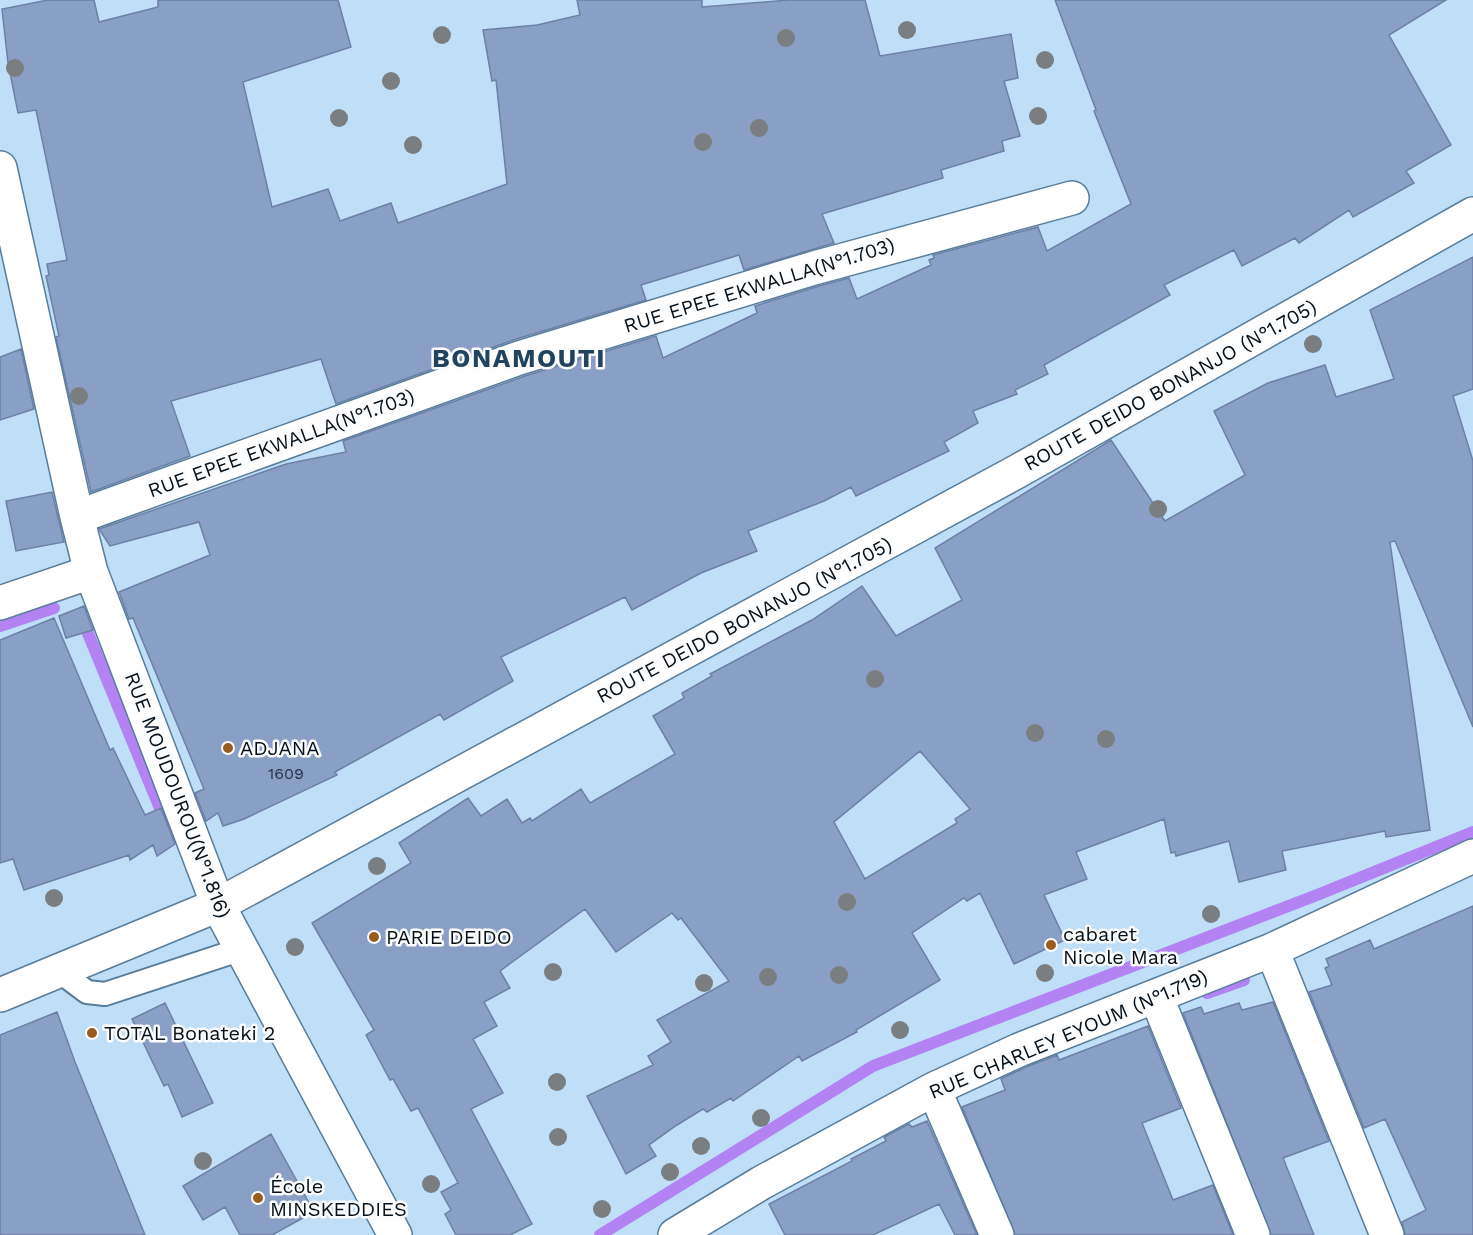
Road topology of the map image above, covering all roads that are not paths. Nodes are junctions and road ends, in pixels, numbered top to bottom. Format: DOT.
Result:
graph roads {
  1 [pos="0,168"];
  2 [pos="1072,198"];
  3 [pos="1473,214"];
  4 [pos="76,517"];
  5 [pos="91,572"];
  6 [pos="0,603"];
  7 [pos="1473,856"];
  8 [pos="218,905"];
  9 [pos="242,949"];
  10 [pos="1272,950"];
  11 [pos="59,971"];
  12 [pos="0,995"];
  13 [pos="1156,996"];
  14 [pos="934,1089"];
  15 [pos="395,1235"];
  16 [pos="675,1235"];
  17 [pos="997,1235"];
  18 [pos="1253,1235"];
  19 [pos="1387,1235"];
  1 -- 4 [label="street, RUE MOUDOUROU(N°1.816)"];
  2 -- 4 [label="street, RUE EPEE EKWALLA(N°1.703)"];
  3 -- 8 [label="street, ROUTE DEIDO BONANJO (N°1.705)"];
  4 -- 5 [label="street, RUE MOUDOUROU(N°1.816)"];
  5 -- 6 [label="street"];
  5 -- 8 [label="street, RUE MOUDOUROU(N°1.816)"];
  7 -- 10 [label="street, RUE CHARLEY EYOUM (N°1.719)"];
  8 -- 9 [label="street, RUE MOUDOUROU(N°1.816)"];
  8 -- 11 [label="street, ROUTE DEIDO BONANJO (N°1.705)"];
  9 -- 11 [label="lane"];
  9 -- 15 [label="street, RUE MOUDOUROU(N°1.816)"];
  10 -- 13 [label="street, RUE CHARLEY EYOUM (N°1.719)"];
  10 -- 19 [label="street"];
  11 -- 12 [label="street, ROUTE DEIDO BONANJO (N°1.705)"];
  13 -- 14 [label="street, RUE CHARLEY EYOUM (N°1.719)"];
  13 -- 18 [label="street"];
  14 -- 16 [label="street, RUE CHARLEY EYOUM (N°1.719)"];
  14 -- 17 [label="street"];
}
